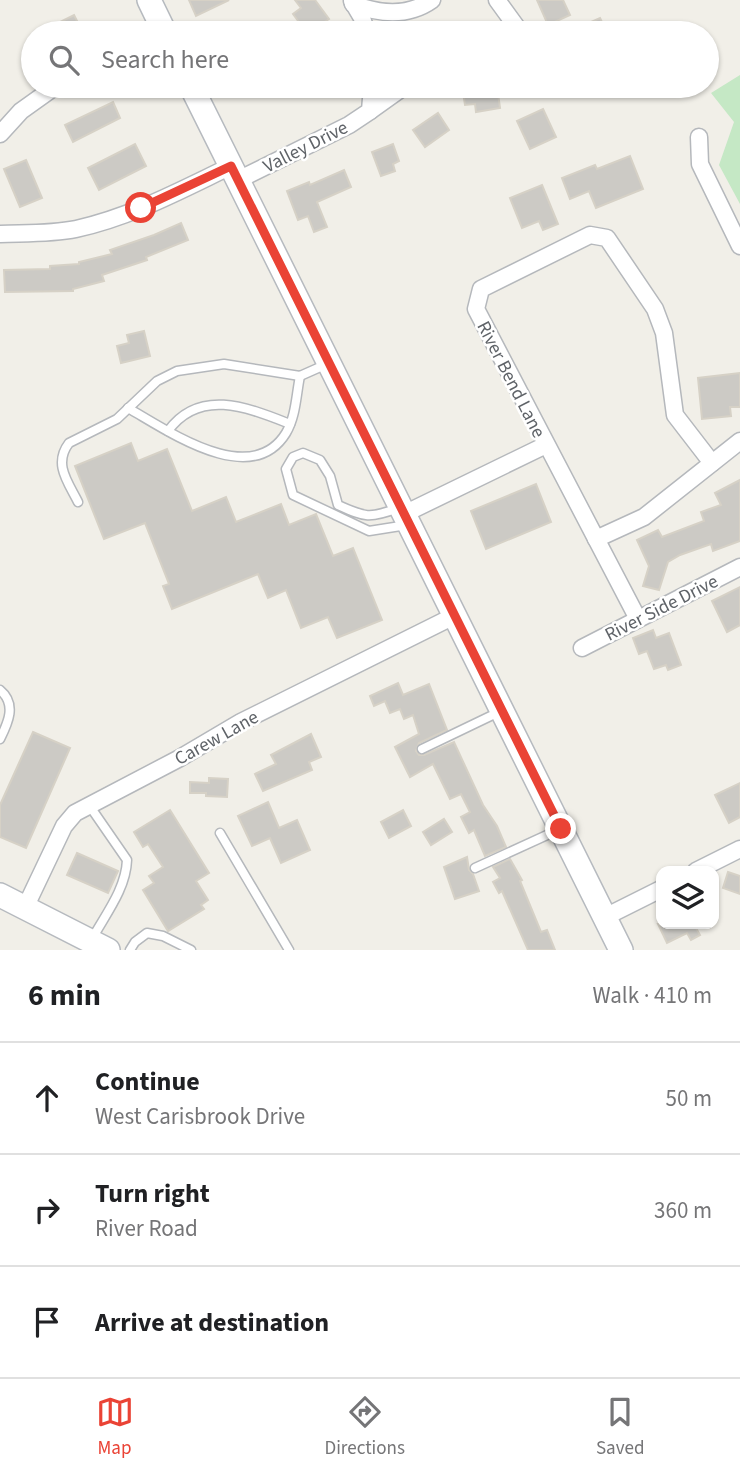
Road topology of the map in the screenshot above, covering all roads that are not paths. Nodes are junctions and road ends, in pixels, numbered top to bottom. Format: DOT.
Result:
graph roads {
  1 [pos="149,0"];
  2 [pos="432,0"];
  3 [pos="496,0"];
  4 [pos="352,2"];
  5 [pos="157,21"];
  6 [pos="363,21"];
  7 [pos="512,21"];
  8 [pos="39,98"];
  9 [pos="197,98"];
  10 [pos="371,98"];
  11 [pos="388,98"];
  12 [pos="370,111"];
  13 [pos="0,134"];
  14 [pos="699,137"];
  15 [pos="234,173"];
  16 [pos="0,234"];
  17 [pos="740,246"];
  18 [pos="329,363"];
  19 [pos="300,376"];
  20 [pos="128,408"];
  21 [pos="290,424"];
  22 [pos="167,431"];
  23 [pos="740,441"];
  24 [pos="546,444"];
  25 [pos="712,463"];
  26 [pos="78,502"];
  27 [pos="404,515"];
  28 [pos="596,539"];
  29 [pos="740,566"];
  30 [pos="454,616"];
  31 [pos="638,619"];
  32 [pos="582,648"];
  33 [pos="0,690"];
  34 [pos="502,711"];
  35 [pos="0,738"];
  36 [pos="422,749"];
  37 [pos="89,806"];
  38 [pos="561,829"];
  39 [pos="220,833"];
  40 [pos="740,849"];
  41 [pos="706,866"];
  42 [pos="475,868"];
  43 [pos="656,892"];
  44 [pos="0,895"];
  45 [pos="25,908"];
  46 [pos="605,917"];
  47 [pos="100,946"];
  48 [pos="130,950"];
  49 [pos="191,950"];
  50 [pos="289,950"];
  51 [pos="621,950"];
  1 -- 5 [label="street"];
  2 -- 4 [label="street"];
  3 -- 7 [label="street"];
  4 -- 6 [label="street"];
  8 -- 13 [label="street"];
  9 -- 15 [label="street"];
  10 -- 12 [label="street, Valley Drive"];
  11 -- 12 [label="street, Valley Drive"];
  12 -- 15 [label="street, Valley Drive"];
  14 -- 17 [label="street"];
  15 -- 16 [label="street, Valley Drive"];
  15 -- 18 [label="street"];
  18 -- 19 [label="lane"];
  18 -- 27 [label="street"];
  19 -- 20 [label="lane"];
  19 -- 21 [label="lane"];
  20 -- 22 [label="lane"];
  20 -- 26 [label="lane"];
  21 -- 22 [label="lane"];
  21 -- 22 [label="lane"];
  23 -- 25 [label="street"];
  24 -- 25 [label="street, River Bend Lane"];
  24 -- 27 [label="street, River Bend Lane"];
  24 -- 28 [label="street, River Bend Lane"];
  25 -- 28 [label="street"];
  27 -- 27 [label="lane"];
  27 -- 30 [label="street"];
  28 -- 31 [label="street, River Bend Lane"];
  29 -- 31 [label="street, River Side Drive"];
  30 -- 34 [label="street"];
  30 -- 37 [label="street, Carew Lane"];
  31 -- 32 [label="street, River Side Drive"];
  33 -- 35 [label="lane"];
  34 -- 36 [label="lane"];
  34 -- 38 [label="street"];
  37 -- 45 [label="street, Carew Lane"];
  37 -- 47 [label="lane"];
  38 -- 42 [label="lane"];
  38 -- 46 [label="street"];
  39 -- 50 [label="lane"];
  40 -- 41 [label="street"];
  43 -- 46 [label="street"];
  44 -- 45 [label="street"];
  45 -- 47 [label="street"];
  46 -- 51 [label="street"];
  48 -- 49 [label="lane"];
}
